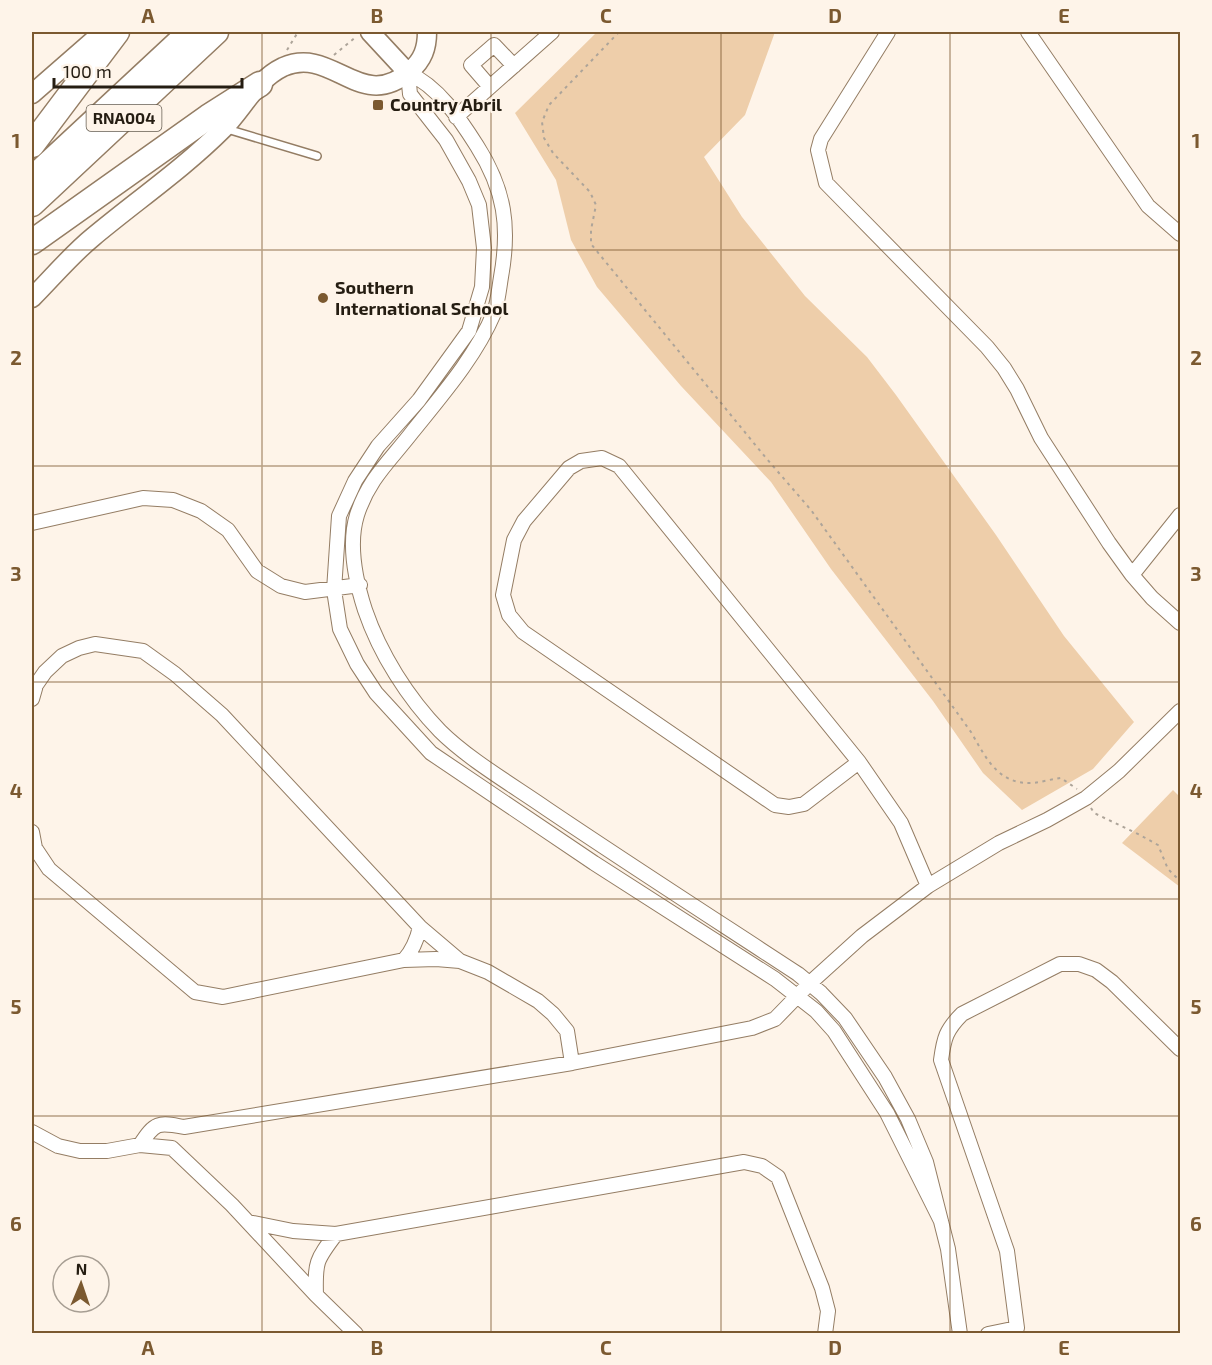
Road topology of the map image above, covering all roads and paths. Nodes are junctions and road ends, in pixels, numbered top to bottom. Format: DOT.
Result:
graph roads {
  1 [pos="103,32"];
  2 [pos="117,32"];
  3 [pos="190,32"];
  4 [pos="216,32"];
  5 [pos="427,32"];
  6 [pos="552,32"];
  7 [pos="619,32"];
  8 [pos="888,32"];
  9 [pos="1028,32"];
  10 [pos="365,33"];
  11 [pos="83,62"];
  12 [pos="322,65"];
  13 [pos="514,66"];
  14 [pos="408,73"];
  15 [pos="260,84"];
  16 [pos="490,87"];
  17 [pos="32,94"];
  18 [pos="460,122"];
  19 [pos="216,123"];
  20 [pos="446,140"];
  21 [pos="32,145"];
  22 [pos="317,156"];
  23 [pos="32,179"];
  24 [pos="32,204"];
  25 [pos="1180,234"];
  26 [pos="32,242"];
  27 [pos="32,297"];
  28 [pos="1180,515"];
  29 [pos="32,523"];
  30 [pos="1132,575"];
  31 [pos="360,585"];
  32 [pos="334,590"];
  33 [pos="1180,623"];
  34 [pos="32,699"];
  35 [pos="1180,711"];
  36 [pos="860,762"];
  37 [pos="1086,798"];
  38 [pos="32,832"];
  39 [pos="1180,881"];
  40 [pos="928,886"];
  41 [pos="420,927"];
  42 [pos="404,960"];
  43 [pos="460,962"];
  44 [pos="810,983"];
  45 [pos="798,996"];
  46 [pos="1180,1049"];
  47 [pos="572,1063"];
  48 [pos="184,1127"];
  49 [pos="32,1132"];
  50 [pos="140,1145"];
  51 [pos="172,1148"];
  52 [pos="941,1221"];
  53 [pos="248,1222"];
  54 [pos="336,1234"];
  55 [pos="316,1295"];
  56 [pos="1021,1331"];
  57 [pos="356,1334"];
  58 [pos="825,1334"];
  59 [pos="960,1334"];
  60 [pos="988,1334"];
  1 -- 11 [label="street"];
  2 -- 11 [label="highway"];
  3 -- 23 [label="highway, RNA004"];
  4 -- 24 [label="highway, RNA004"];
  5 -- 14 [label="street"];
  6 -- 13 [label="street"];
  7 -- 37 [label="path"];
  8 -- 30 [label="street"];
  9 -- 25 [label="street"];
  10 -- 12 [label="path"];
  10 -- 14 [label="street"];
  11 -- 17 [label="street"];
  11 -- 21 [label="highway"];
  12 -- 14 [label="street"];
  12 -- 15 [label="street"];
  13 -- 16 [label="street"];
  13 -- 16 [label="street"];
  14 -- 18 [label="street"];
  14 -- 20 [label="street"];
  15 -- 19 [label="highway"];
  16 -- 18 [label="street"];
  18 -- 20 [label="street"];
  18 -- 31 [label="street"];
  19 -- 22 [label="lane"];
  19 -- 26 [label="highway"];
  19 -- 27 [label="street"];
  20 -- 32 [label="street"];
  28 -- 30 [label="street"];
  29 -- 32 [label="street"];
  30 -- 33 [label="street"];
  31 -- 32 [label="street"];
  31 -- 44 [label="street"];
  32 -- 45 [label="street"];
  34 -- 41 [label="street"];
  35 -- 37 [label="street"];
  36 -- 36 [label="street"];
  36 -- 40 [label="street"];
  37 -- 39 [label="path"];
  37 -- 40 [label="street"];
  38 -- 42 [label="street"];
  40 -- 44 [label="street"];
  41 -- 42 [label="street"];
  41 -- 43 [label="street"];
  42 -- 43 [label="street"];
  43 -- 47 [label="street"];
  44 -- 45 [label="street"];
  44 -- 52 [label="street"];
  45 -- 47 [label="street"];
  45 -- 52 [label="street"];
  46 -- 56 [label="street"];
  47 -- 48 [label="street"];
  48 -- 50 [label="street"];
  48 -- 51 [label="street"];
  49 -- 50 [label="street"];
  50 -- 51 [label="street"];
  51 -- 53 [label="street"];
  52 -- 59 [label="street"];
  53 -- 54 [label="street"];
  53 -- 55 [label="street"];
  54 -- 55 [label="street"];
  54 -- 58 [label="street"];
  55 -- 57 [label="street"];
  56 -- 60 [label="street"];
}
